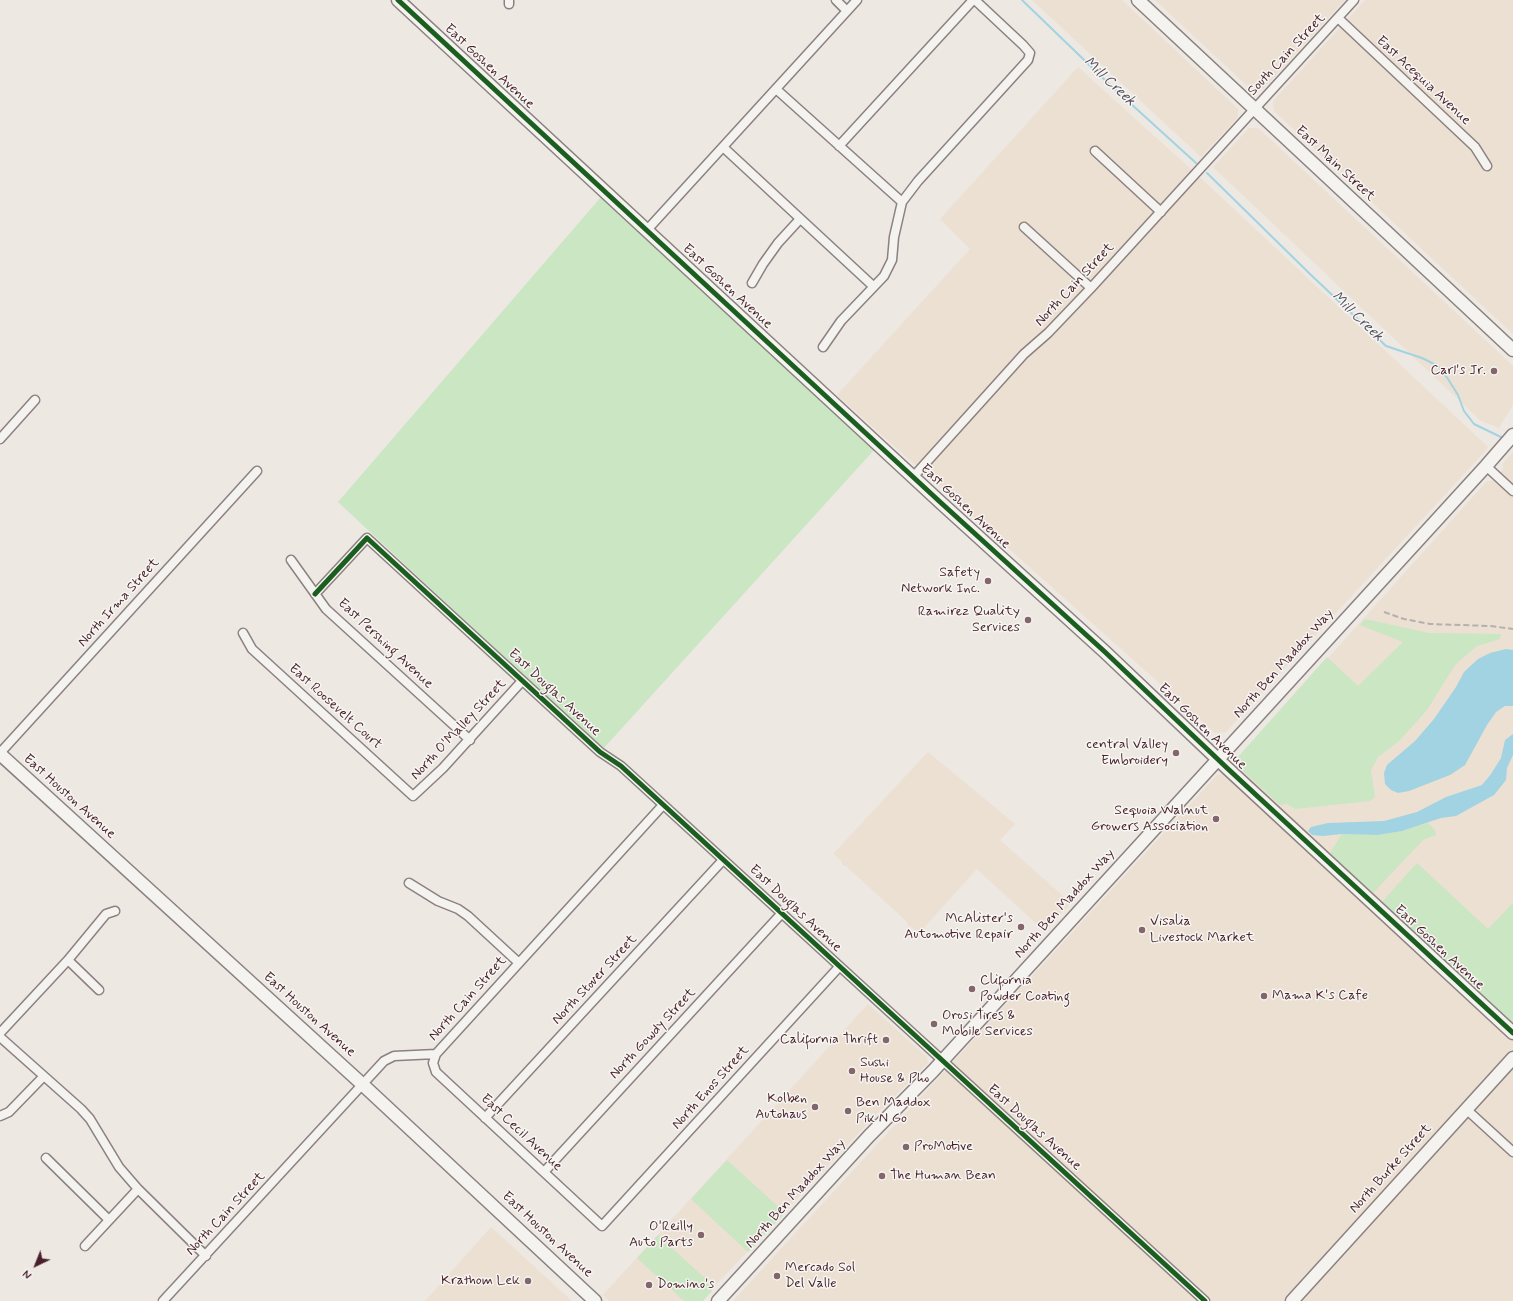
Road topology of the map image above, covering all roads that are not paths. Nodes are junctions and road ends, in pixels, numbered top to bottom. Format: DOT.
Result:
graph roads {
  1 [pos="398,0"];
  2 [pos="836,0"];
  3 [pos="857,0"];
  4 [pos="974,0"];
  5 [pos="1138,0"];
  6 [pos="1354,0"];
  7 [pos="847,11"];
  8 [pos="1338,18"];
  9 [pos="776,89"];
  10 [pos="1254,109"];
  11 [pos="839,146"];
  12 [pos="723,147"];
  13 [pos="1095,151"];
  14 [pos="1487,166"];
  15 [pos="902,202"];
  16 [pos="1161,212"];
  17 [pos="800,219"];
  18 [pos="1024,226"];
  19 [pos="648,230"];
  20 [pos="752,283"];
  21 [pos="873,286"];
  22 [pos="1091,288"];
  23 [pos="823,347"];
  24 [pos="1513,350"];
  25 [pos="35,400"];
  26 [pos="1513,435"];
  27 [pos="0,439"];
  28 [pos="1486,466"];
  29 [pos="257,471"];
  30 [pos="914,476"];
  31 [pos="1513,491"];
  32 [pos="291,560"];
  33 [pos="315,594"];
  34 [pos="243,633"];
  35 [pos="522,681"];
  36 [pos="470,740"];
  37 [pos="0,754"];
  38 [pos="1218,759"];
  39 [pos="413,796"];
  40 [pos="663,805"];
  41 [pos="723,860"];
  42 [pos="409,883"];
  43 [pos="115,911"];
  44 [pos="782,913"];
  45 [pos="68,960"];
  46 [pos="519,963"];
  47 [pos="839,967"];
  48 [pos="100,990"];
  49 [pos="0,1033"];
  50 [pos="1513,1033"];
  51 [pos="0,1037"];
  52 [pos="436,1054"];
  53 [pos="1513,1058"];
  54 [pos="942,1060"];
  55 [pos="43,1077"];
  56 [pos="362,1084"];
  57 [pos="1466,1109"];
  58 [pos="0,1116"];
  59 [pos="485,1118"];
  60 [pos="1513,1152"];
  61 [pos="46,1158"];
  62 [pos="544,1172"];
  63 [pos="138,1189"];
  64 [pos="109,1220"];
  65 [pos="602,1226"];
  66 [pos="85,1246"];
  67 [pos="206,1256"];
  68 [pos="162,1301"];
  69 [pos="596,1301"];
  70 [pos="718,1301"];
  71 [pos="1205,1301"];
  72 [pos="1292,1301"];
  1 -- 19 [label="street, East Goshen Avenue"];
  2 -- 7 [label="street"];
  3 -- 7 [label="street"];
  4 -- 11 [label="street"];
  4 -- 15 [label="street"];
  5 -- 10 [label="street, East Main Street"];
  6 -- 8 [label="street, South Cain Street"];
  7 -- 9 [label="street"];
  8 -- 10 [label="street, South Cain Street"];
  8 -- 14 [label="street, East Acequia Avenue"];
  9 -- 11 [label="street"];
  9 -- 12 [label="street"];
  10 -- 16 [label="street, North Cain Street"];
  10 -- 24 [label="street, East Main Street"];
  11 -- 15 [label="street"];
  12 -- 17 [label="street"];
  12 -- 19 [label="street"];
  13 -- 16 [label="street"];
  15 -- 21 [label="street"];
  16 -- 22 [label="street, North Cain Street"];
  17 -- 20 [label="street"];
  17 -- 21 [label="street"];
  18 -- 22 [label="street"];
  19 -- 30 [label="street, East Goshen Avenue"];
  21 -- 23 [label="street"];
  22 -- 30 [label="street, North Cain Street"];
  25 -- 27 [label="street"];
  26 -- 28 [label="street, North Ben Maddox Way"];
  28 -- 31 [label="street"];
  28 -- 38 [label="street, North Ben Maddox Way"];
  29 -- 37 [label="street, North Irma Street"];
  30 -- 38 [label="street, East Goshen Avenue"];
  32 -- 33 [label="street, East Pershing Avenue"];
  33 -- 35 [label="street, East Douglas Avenue"];
  33 -- 36 [label="street, East Pershing Avenue"];
  34 -- 39 [label="street, East Roosevelt Court"];
  35 -- 36 [label="street, North O'Malley Street"];
  35 -- 40 [label="street, East Douglas Avenue"];
  36 -- 39 [label="street, North O'Malley Street"];
  37 -- 56 [label="street, East Houston Avenue"];
  38 -- 50 [label="street, East Goshen Avenue"];
  38 -- 54 [label="street, North Ben Maddox Way"];
  40 -- 41 [label="street, East Douglas Avenue"];
  40 -- 46 [label="street, North Cain Street"];
  41 -- 44 [label="street, East Douglas Avenue"];
  41 -- 59 [label="street, North Stover Street"];
  42 -- 46 [label="street"];
  43 -- 45 [label="street"];
  44 -- 47 [label="street, East Douglas Avenue"];
  44 -- 62 [label="street, North Gowdy Street"];
  45 -- 48 [label="street"];
  45 -- 49 [label="street"];
  46 -- 52 [label="street, North Cain Street"];
  47 -- 54 [label="street, East Douglas Avenue"];
  47 -- 65 [label="street, North Enos Street"];
  51 -- 55 [label="street"];
  52 -- 56 [label="street, North Cain Street"];
  52 -- 59 [label="street, East Cecil Avenue"];
  53 -- 57 [label="street, North Burke Street"];
  54 -- 70 [label="street, North Ben Maddox Way"];
  54 -- 71 [label="street, East Douglas Avenue"];
  55 -- 58 [label="street"];
  55 -- 63 [label="street"];
  56 -- 67 [label="street, North Cain Street"];
  56 -- 69 [label="street, East Houston Avenue"];
  57 -- 60 [label="street"];
  57 -- 72 [label="street, North Burke Street"];
  59 -- 62 [label="street, East Cecil Avenue"];
  61 -- 64 [label="street"];
  62 -- 65 [label="street, East Cecil Avenue"];
  63 -- 64 [label="street"];
  63 -- 67 [label="street"];
  64 -- 66 [label="street"];
  67 -- 68 [label="street, North Cain Street"];
}
